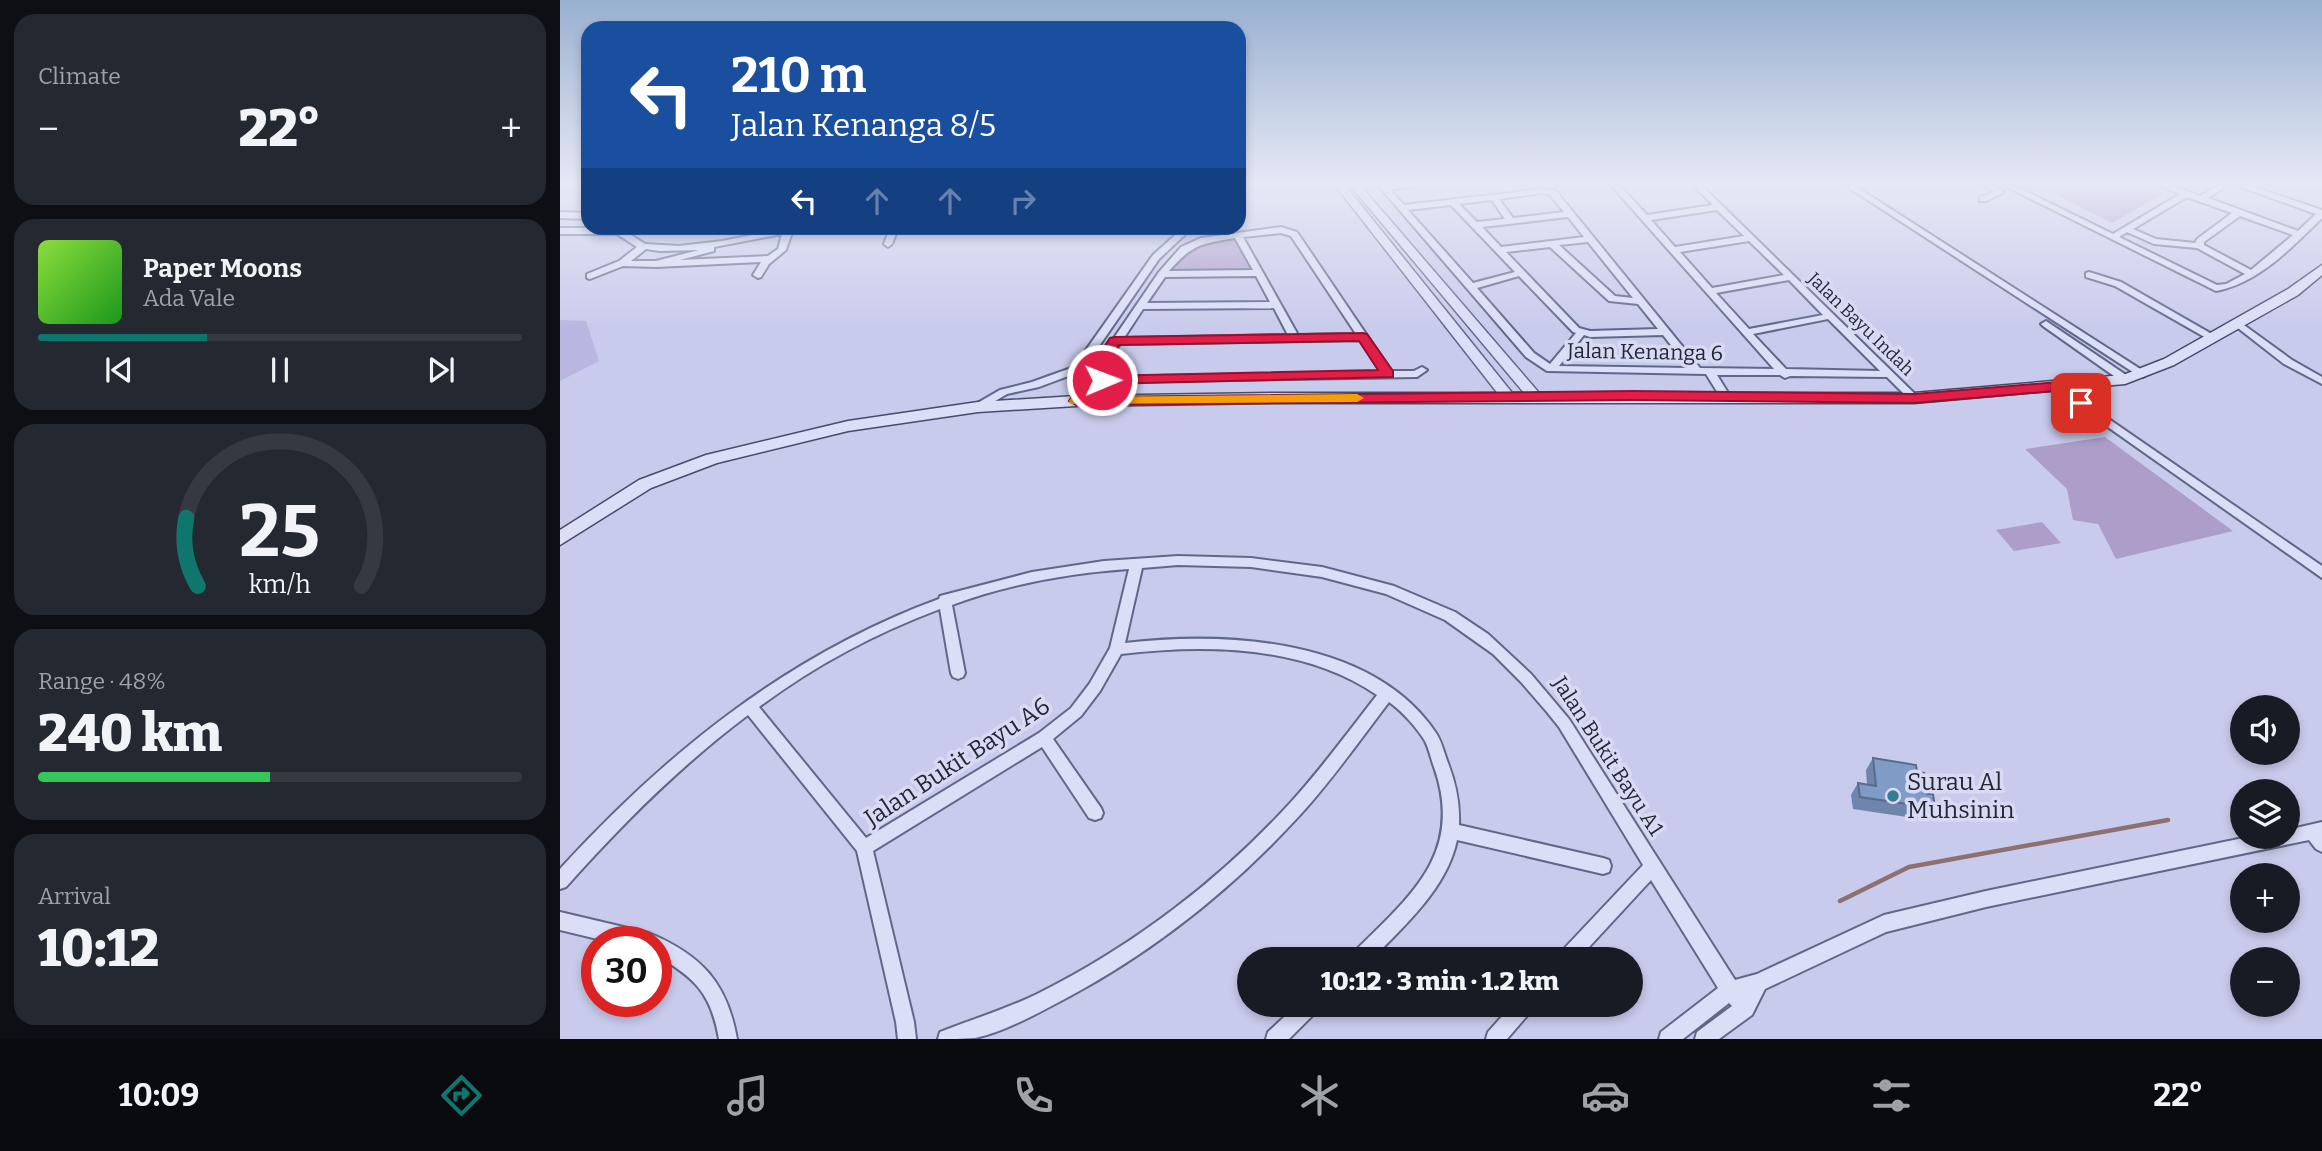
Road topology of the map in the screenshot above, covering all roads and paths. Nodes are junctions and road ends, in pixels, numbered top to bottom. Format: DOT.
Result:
graph roads {
  1 [pos="1289,232"];
  2 [pos="1374,232"];
  3 [pos="1395,232"];
  4 [pos="1423,232"];
  5 [pos="1483,232"];
  6 [pos="1584,232"];
  7 [pos="1658,232"];
  8 [pos="1745,232"];
  9 [pos="1923,232"];
  10 [pos="2104,232"];
  11 [pos="2123,232"];
  12 [pos="2135,232"];
  13 [pos="2211,232"];
  14 [pos="2294,232"];
  15 [pos="2298,234"];
  16 [pos="627,235"];
  17 [pos="763,235"];
  18 [pos="786,235"];
  19 [pos="891,235"];
  20 [pos="1180,235"];
  21 [pos="1238,235"];
  22 [pos="2113,237"];
  23 [pos="1751,238"];
  24 [pos="1589,239"];
  25 [pos="724,243"];
  26 [pos="888,244"];
  27 [pos="1552,244"];
  28 [pos="644,246"];
  29 [pos="2199,246"];
  30 [pos="1501,250"];
  31 [pos="1674,250"];
  32 [pos="698,253"];
  33 [pos="770,259"];
  34 [pos="622,263"];
  35 [pos="656,264"];
  36 [pos="690,264"];
  37 [pos="2322,269"];
  38 [pos="1259,273"];
  39 [pos="1522,273"];
  40 [pos="2251,273"];
  41 [pos="683,274"];
  42 [pos="1162,274"];
  43 [pos="758,275"];
  44 [pos="2089,275"];
  45 [pos="590,276"];
  46 [pos="1790,277"];
  47 [pos="1470,286"];
  48 [pos="1710,291"];
  49 [pos="1641,302"];
  50 [pos="1277,305"];
  51 [pos="1140,306"];
  52 [pos="1831,316"];
  53 [pos="2237,323"];
  54 [pos="2046,324"];
  55 [pos="1665,332"];
  56 [pos="1747,332"];
  57 [pos="1581,333"];
  58 [pos="1363,337"];
  59 [pos="2212,337"];
  60 [pos="1295,338"];
  61 [pos="1115,341"];
  62 [pos="1551,369"];
  63 [pos="1422,370"];
  64 [pos="1698,372"];
  65 [pos="1710,373"];
  66 [pos="1388,374"];
  67 [pos="1891,374"];
  68 [pos="2143,374"];
  69 [pos="1785,375"];
  70 [pos="2125,379"];
  71 [pos="1102,380"];
  72 [pos="2322,382"];
  73 [pos="2058,387"];
  74 [pos="1724,396"];
  75 [pos="1508,397"];
  76 [pos="1535,397"];
  77 [pos="1914,398"];
  78 [pos="1076,401"];
  79 [pos="978,407"];
  80 [pos="560,539"];
  81 [pos="1137,562"];
  82 [pos="2322,573"];
  83 [pos="945,600"];
  84 [pos="1117,649"];
  85 [pos="958,673"];
  86 [pos="1388,692"];
  87 [pos="748,706"];
  88 [pos="1044,738"];
  89 [pos="1095,813"];
  90 [pos="1452,831"];
  91 [pos="2319,835"];
  92 [pos="864,848"];
  93 [pos="1603,866"];
  94 [pos="1653,866"];
  95 [pos="560,881"];
  96 [pos="560,921"];
  97 [pos="581,926"];
  98 [pos="1370,947"];
  99 [pos="1577,947"];
  100 [pos="672,954"];
  101 [pos="1759,983"];
  102 [pos="1731,990"];
  103 [pos="1745,1008"];
  104 [pos="1298,1017"];
  105 [pos="1514,1017"];
  106 [pos="728,1039"];
  107 [pos="906,1039"];
  108 [pos="947,1039"];
  109 [pos="1275,1039"];
  110 [pos="1494,1039"];
  111 [pos="1668,1039"];
  112 [pos="1704,1039"];
  1 -- 58 [label="street"];
  2 -- 75 [label="street"];
  3 -- 76 [label="street"];
  4 -- 47 [label="street, Jalan Kenanga 6"];
  5 -- 30 [label="street"];
  6 -- 24 [label="street"];
  7 -- 31 [label="street"];
  8 -- 23 [label="street, Jalan Bayu Indah"];
  9 -- 68 [label="street"];
  10 -- 22 [label="street"];
  11 -- 22 [label="street"];
  12 -- 29 [label="street"];
  13 -- 29 [label="street"];
  14 -- 15 [label="street"];
  15 -- 40 [label="street"];
  16 -- 28 [label="street"];
  17 -- 25 [label="street"];
  18 -- 33 [label="street"];
  19 -- 26 [label="street"];
  20 -- 79 [label="street"];
  21 -- 38 [label="street"];
  21 -- 42 [label="street"];
  22 -- 40 [label="street"];
  23 -- 31 [label="street"];
  23 -- 46 [label="street, Jalan Bayu Indah"];
  24 -- 27 [label="street"];
  24 -- 49 [label="street"];
  25 -- 28 [label="street"];
  25 -- 32 [label="street"];
  27 -- 30 [label="street"];
  27 -- 49 [label="street"];
  28 -- 34 [label="street"];
  29 -- 40 [label="street"];
  30 -- 39 [label="street"];
  31 -- 48 [label="street"];
  32 -- 35 [label="street"];
  32 -- 36 [label="street"];
  33 -- 36 [label="street"];
  33 -- 43 [label="street"];
  34 -- 35 [label="street"];
  34 -- 45 [label="street"];
  35 -- 36 [label="street"];
  36 -- 41 [label="street"];
  37 -- 53 [label="main road"];
  38 -- 42 [label="street"];
  38 -- 50 [label="street"];
  39 -- 47 [label="street"];
  39 -- 57 [label="street"];
  42 -- 51 [label="street"];
  44 -- 59 [label="street"];
  46 -- 48 [label="street"];
  46 -- 52 [label="street, Jalan Bayu Indah"];
  47 -- 62 [label="street, Jalan Kenanga 6"];
  48 -- 56 [label="street"];
  49 -- 55 [label="street"];
  50 -- 51 [label="street"];
  50 -- 60 [label="street"];
  51 -- 61 [label="street"];
  52 -- 56 [label="street"];
  52 -- 67 [label="street, Jalan Bayu Indah"];
  53 -- 59 [label="main road"];
  53 -- 72 [label="street"];
  54 -- 70 [label="street"];
  55 -- 57 [label="street"];
  55 -- 64 [label="street"];
  56 -- 69 [label="street"];
  57 -- 62 [label="street"];
  58 -- 60 [label="street"];
  58 -- 66 [label="street"];
  59 -- 68 [label="main road"];
  60 -- 61 [label="street"];
  61 -- 78 [label="street"];
  62 -- 64 [label="street, Jalan Kenanga 6"];
  63 -- 66 [label="street"];
  64 -- 65 [label="street, Jalan Kenanga 6"];
  65 -- 69 [label="street, Jalan Kenanga 6"];
  65 -- 74 [label="street"];
  66 -- 71 [label="street"];
  67 -- 69 [label="street, Jalan Kenanga 6"];
  67 -- 77 [label="street, Jalan Bayu Indah"];
  68 -- 70 [label="main road"];
  70 -- 73 [label="main road"];
  73 -- 77 [label="main road"];
  73 -- 82 [label="street"];
  74 -- 76 [label="main road"];
  74 -- 77 [label="main road"];
  75 -- 76 [label="main road"];
  75 -- 78 [label="main road"];
  78 -- 79 [label="main road"];
  79 -- 80 [label="main road"];
  81 -- 83 [label="street, Jalan Bukit Bayu A1"];
  81 -- 84 [label="street, Jalan Bukit Bayu A6"];
  81 -- 94 [label="street, Jalan Bukit Bayu A1"];
  83 -- 85 [label="street"];
  83 -- 87 [label="street, Jalan Bukit Bayu A1"];
  84 -- 86 [label="street"];
  84 -- 88 [label="street, Jalan Bukit Bayu A6"];
  86 -- 90 [label="street"];
  86 -- 108 [label="street"];
  87 -- 92 [label="street"];
  87 -- 95 [label="street, Jalan Bukit Bayu A1"];
  88 -- 89 [label="street"];
  88 -- 92 [label="street, Jalan Bukit Bayu A6"];
  90 -- 93 [label="street"];
  90 -- 98 [label="street"];
  91 -- 101 [label="street"];
  92 -- 107 [label="street"];
  94 -- 99 [label="street, Jalan Bukit Bayu A1"];
  94 -- 102 [label="street"];
  96 -- 97 [label="street"];
  100 -- 106 [label="street"];
  101 -- 102 [label="street"];
  101 -- 103 [label="street"];
  102 -- 103 [label="street"];
  102 -- 111 [label="street"];
  103 -- 112 [label="street"];
  104 -- 109 [label="street"];
  105 -- 110 [label="street"];
}
